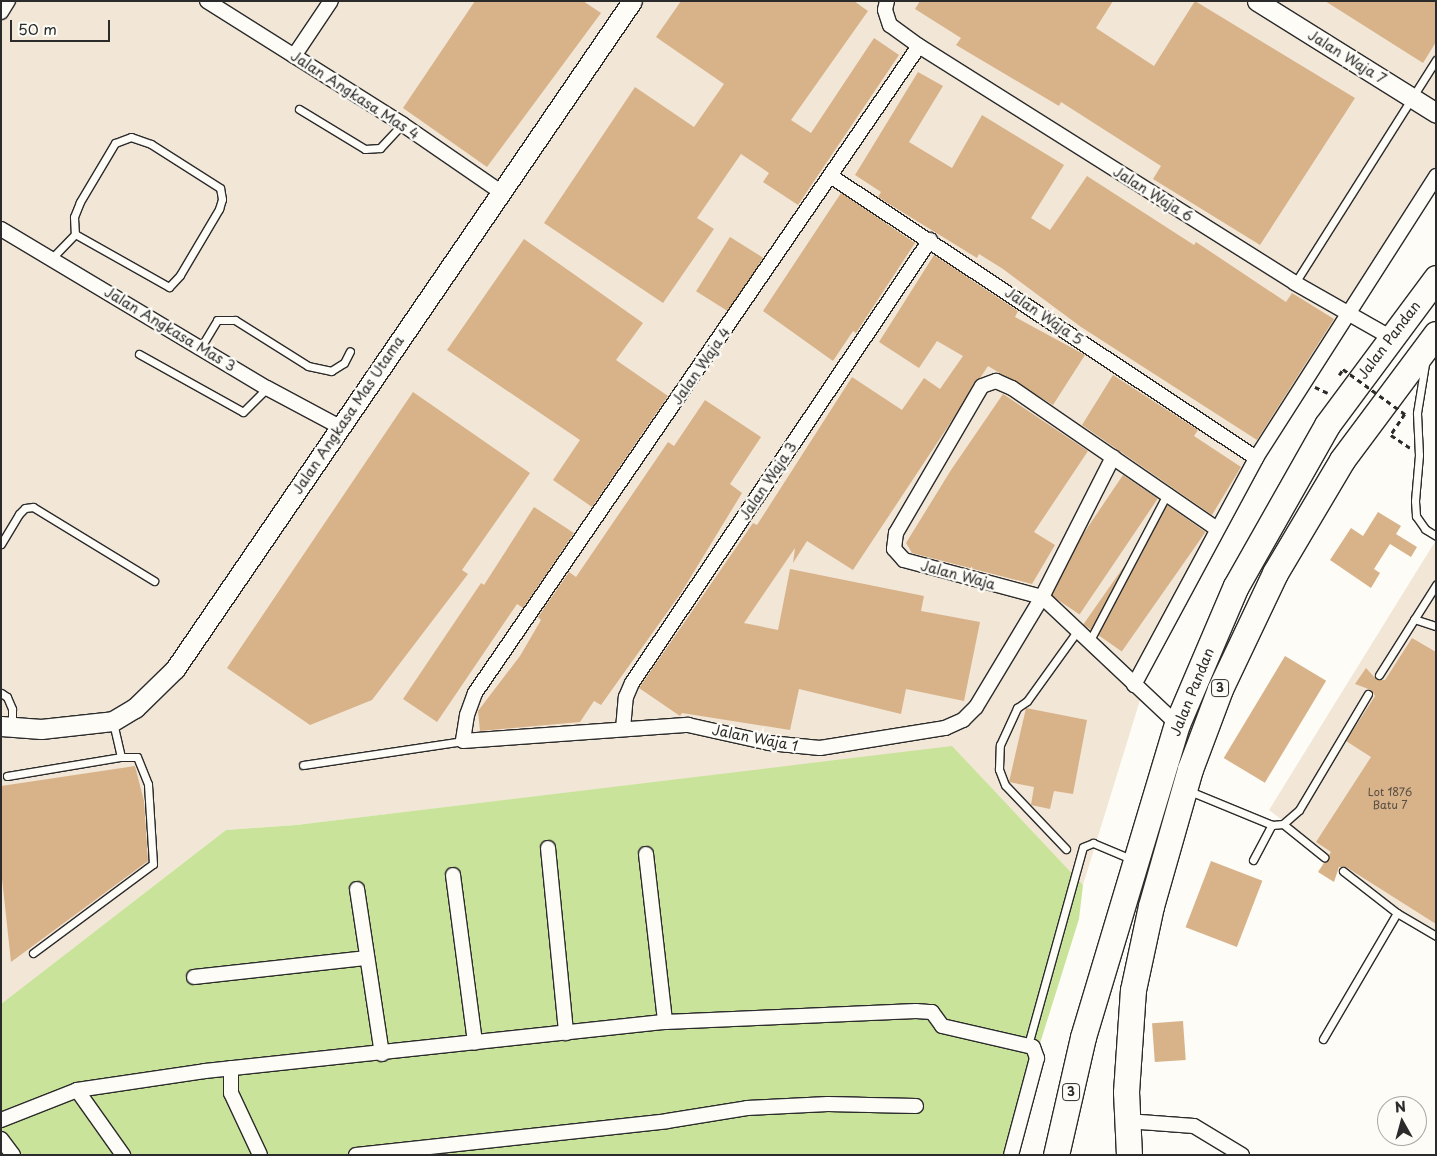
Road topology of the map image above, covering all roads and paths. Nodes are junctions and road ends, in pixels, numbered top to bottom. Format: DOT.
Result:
graph roads {
  1 [pos="207,1"];
  2 [pos="331,1"];
  3 [pos="632,1"];
  4 [pos="888,1"];
  5 [pos="1257,1"];
  6 [pos="919,46"];
  7 [pos="294,56"];
  8 [pos="1436,60"];
  9 [pos="1412,97"];
  10 [pos="299,109"];
  11 [pos="1436,113"];
  12 [pos="402,124"];
  13 [pos="1436,176"];
  14 [pos="832,177"];
  15 [pos="501,192"];
  16 [pos="1,229"];
  17 [pos="75,234"];
  18 [pos="930,240"];
  19 [pos="51,259"];
  20 [pos="1436,278"];
  21 [pos="1295,283"];
  22 [pos="1350,314"];
  23 [pos="1436,335"];
  24 [pos="1390,337"];
  25 [pos="202,347"];
  26 [pos="350,351"];
  27 [pos="139,354"];
  28 [pos="1342,369"];
  29 [pos="1305,382"];
  30 [pos="267,388"];
  31 [pos="1343,402"];
  32 [pos="340,427"];
  33 [pos="1419,455"];
  34 [pos="1113,457"];
  35 [pos="1256,458"];
  36 [pos="1168,492"];
  37 [pos="1216,528"];
  38 [pos="1436,536"];
  39 [pos="1,544"];
  40 [pos="154,581"];
  41 [pos="1436,585"];
  42 [pos="1042,597"];
  43 [pos="1414,619"];
  44 [pos="1436,626"];
  45 [pos="1078,630"];
  46 [pos="1089,642"];
  47 [pos="1379,675"];
  48 [pos="1134,684"];
  49 [pos="1,692"];
  50 [pos="1368,694"];
  51 [pos="113,721"];
  52 [pos="1177,724"];
  53 [pos="6,727"];
  54 [pos="623,729"];
  55 [pos="463,741"];
  56 [pos="121,757"];
  57 [pos="304,765"];
  58 [pos="7,776"];
  59 [pos="1184,789"];
  60 [pos="1283,824"];
  61 [pos="1272,825"];
  62 [pos="548,848"];
  63 [pos="1066,849"];
  64 [pos="646,854"];
  65 [pos="1324,857"];
  66 [pos="1253,860"];
  67 [pos="1136,861"];
  68 [pos="1343,871"];
  69 [pos="453,876"];
  70 [pos="357,889"];
  71 [pos="1397,913"];
  72 [pos="1436,936"];
  73 [pos="34,953"];
  74 [pos="367,958"];
  75 [pos="194,976"];
  76 [pos="665,1022"];
  77 [pos="566,1033"];
  78 [pos="1323,1039"];
  79 [pos="475,1043"];
  80 [pos="1028,1045"];
  81 [pos="382,1054"];
  82 [pos="231,1068"];
  83 [pos="77,1090"];
  84 [pos="916,1106"];
  85 [pos="1,1120"];
  86 [pos="1127,1121"];
  87 [pos="1,1138"];
  88 [pos="1057,1152"];
  89 [pos="13,1155"];
  90 [pos="123,1155"];
  91 [pos="260,1155"];
  92 [pos="356,1155"];
  93 [pos="1011,1155"];
  94 [pos="1129,1155"];
  95 [pos="1242,1155"];
  1 -- 7 [label="street, Jalan Angkasa Mas 4"];
  2 -- 7 [label="street"];
  3 -- 15 [label="street, Jalan Angkasa Mas Utama"];
  4 -- 6 [label="street"];
  5 -- 9 [label="street, Jalan Waja 7"];
  6 -- 14 [label="street, Jalan Waja 4"];
  6 -- 21 [label="street, Jalan Waja 6"];
  7 -- 12 [label="street, Jalan Angkasa Mas 4"];
  8 -- 9 [label="lane"];
  9 -- 11 [label="street, Jalan Waja 7"];
  9 -- 21 [label="lane"];
  10 -- 12 [label="lane"];
  12 -- 15 [label="street, Jalan Angkasa Mas 4"];
  13 -- 22 [label="street"];
  14 -- 18 [label="street, Jalan Waja 5"];
  14 -- 55 [label="street, Jalan Waja 4"];
  15 -- 32 [label="street, Jalan Angkasa Mas Utama"];
  16 -- 19 [label="street, Jalan Angkasa Mas 3"];
  17 -- 17 [label="lane"];
  17 -- 19 [label="lane"];
  18 -- 35 [label="street, Jalan Waja 5"];
  18 -- 54 [label="street, Jalan Waja 3"];
  19 -- 25 [label="street, Jalan Angkasa Mas 3"];
  20 -- 24 [label="highway, Jalan Pandan / 3"];
  21 -- 22 [label="street, Jalan Waja 6"];
  22 -- 24 [label="street, Jalan Waja 6"];
  22 -- 29 [label="street"];
  23 -- 33 [label="lane"];
  23 -- 59 [label="highway, Jalan Pandan / 3"];
  24 -- 31 [label="highway, Jalan Pandan / 3"];
  25 -- 26 [label="lane"];
  25 -- 30 [label="street, Jalan Angkasa Mas 3"];
  27 -- 30 [label="lane"];
  28 -- 33 [label="path, bridge"];
  29 -- 31 [label="path"];
  29 -- 35 [label="street"];
  30 -- 32 [label="street, Jalan Angkasa Mas 3"];
  31 -- 52 [label="highway, Jalan Pandan / 3"];
  32 -- 51 [label="street, Jalan Angkasa Mas Utama"];
  33 -- 38 [label="lane"];
  34 -- 36 [label="street"];
  34 -- 42 [label="street, Jalan Waja 1"];
  34 -- 42 [label="street, Jalan Waja"];
  35 -- 37 [label="street"];
  36 -- 37 [label="street"];
  36 -- 46 [label="lane"];
  37 -- 48 [label="street"];
  39 -- 40 [label="lane"];
  41 -- 43 [label="lane"];
  42 -- 45 [label="street, Jalan Waja"];
  42 -- 54 [label="street, Jalan Waja 1"];
  43 -- 44 [label="lane"];
  43 -- 47 [label="lane"];
  45 -- 46 [label="street, Jalan Waja"];
  45 -- 63 [label="lane"];
  46 -- 48 [label="street, Jalan Waja"];
  48 -- 52 [label="street, Jalan Waja"];
  49 -- 53 [label="lane"];
  50 -- 60 [label="lane"];
  51 -- 53 [label="street, Jalan Angkasa Mas Utama"];
  51 -- 56 [label="lane"];
  52 -- 67 [label="highway, Jalan Pandan / 3"];
  54 -- 55 [label="street, Jalan Waja 1"];
  55 -- 57 [label="lane, Jalan Waja 1"];
  56 -- 58 [label="lane"];
  56 -- 73 [label="lane"];
  59 -- 61 [label="lane"];
  59 -- 86 [label="highway, Jalan Pandan / 3"];
  60 -- 61 [label="lane"];
  60 -- 65 [label="lane"];
  61 -- 66 [label="lane"];
  62 -- 77 [label="street"];
  64 -- 76 [label="street"];
  67 -- 80 [label="lane"];
  67 -- 88 [label="highway, Jalan Pandan / 3"];
  68 -- 71 [label="lane"];
  69 -- 79 [label="street"];
  70 -- 74 [label="street"];
  71 -- 72 [label="lane"];
  71 -- 78 [label="lane"];
  74 -- 75 [label="street"];
  74 -- 81 [label="street"];
  76 -- 77 [label="street"];
  76 -- 80 [label="street"];
  77 -- 79 [label="street"];
  79 -- 81 [label="street"];
  80 -- 93 [label="street"];
  81 -- 82 [label="street"];
  82 -- 83 [label="street"];
  82 -- 91 [label="street"];
  83 -- 85 [label="street"];
  83 -- 90 [label="street"];
  84 -- 92 [label="street"];
  86 -- 94 [label="highway, Jalan Pandan / 3"];
  86 -- 95 [label="street"];
  87 -- 89 [label="street"];
}
